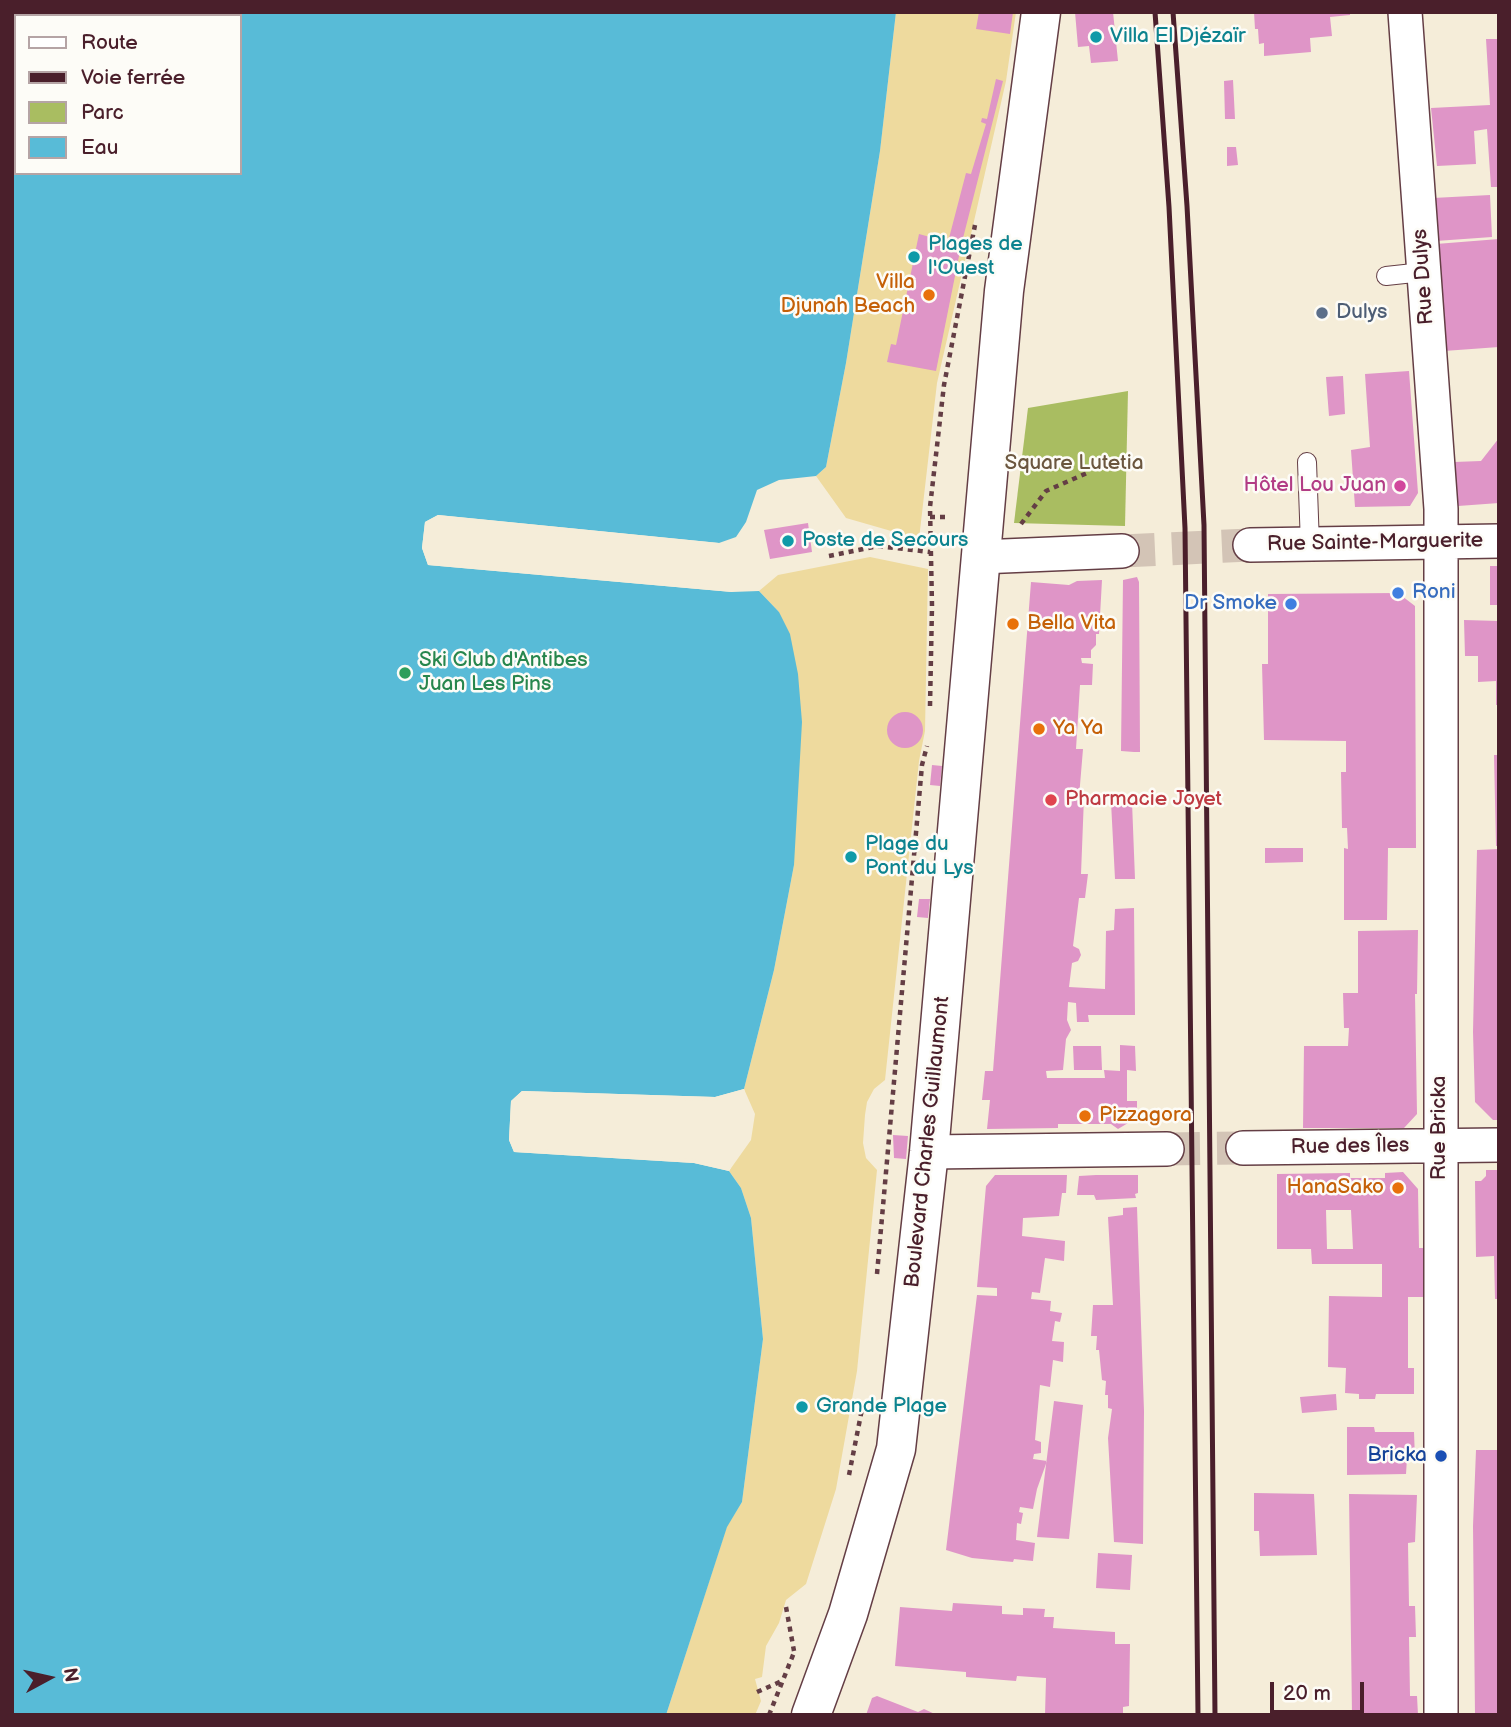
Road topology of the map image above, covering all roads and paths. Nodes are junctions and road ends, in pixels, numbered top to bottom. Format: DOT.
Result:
graph roads {
  1 [pos="1041,12"];
  2 [pos="1405,12"];
  3 [pos="1423,272"];
  4 [pos="1386,276"];
  5 [pos="1307,463"];
  6 [pos="1087,473"];
  7 [pos="1018,528"];
  8 [pos="1499,541"];
  9 [pos="1442,542"];
  10 [pos="1251,545"];
  11 [pos="1310,545"];
  12 [pos="1122,551"];
  13 [pos="829,556"];
  14 [pos="981,557"];
  15 [pos="930,713"];
  16 [pos="929,737"];
  17 [pos="1499,1145"];
  18 [pos="1441,1146"];
  19 [pos="1243,1148"];
  20 [pos="1167,1149"];
  21 [pos="929,1152"];
  22 [pos="877,1280"];
  23 [pos="863,1402"];
  24 [pos="848,1479"];
  25 [pos="786,1607"];
  26 [pos="798,1641"];
  27 [pos="794,1651"];
  28 [pos="782,1681"];
  29 [pos="758,1692"];
  30 [pos="769,1715"];
  31 [pos="811,1715"];
  32 [pos="1441,1715"];
  1 -- 14 [label="main road, Boulevard Charles Guillaumont"];
  2 -- 3 [label="street, Rue Dulys"];
  3 -- 4 [label="lane"];
  3 -- 9 [label="street, Rue Dulys"];
  5 -- 11 [label="lane"];
  6 -- 7 [label="path"];
  8 -- 9 [label="street, Rue Sainte-Marguerite"];
  9 -- 11 [label="street, Rue Sainte-Marguerite"];
  9 -- 18 [label="street, Rue Bricka"];
  10 -- 11 [label="street, Rue Sainte-Marguerite"];
  12 -- 14 [label="street"];
  13 -- 15 [label="path"];
  14 -- 21 [label="main road, Boulevard Charles Guillaumont"];
  16 -- 22 [label="path"];
  17 -- 18 [label="street, Rue des Îles"];
  18 -- 19 [label="street, Rue des Îles"];
  18 -- 32 [label="street, Rue Bricka"];
  20 -- 21 [label="street"];
  21 -- 31 [label="main road, Boulevard Charles Guillaumont"];
  23 -- 24 [label="path"];
  25 -- 27 [label="path"];
  26 -- 27 [label="path"];
  27 -- 28 [label="path"];
  28 -- 29 [label="path"];
  28 -- 30 [label="path"];
}
